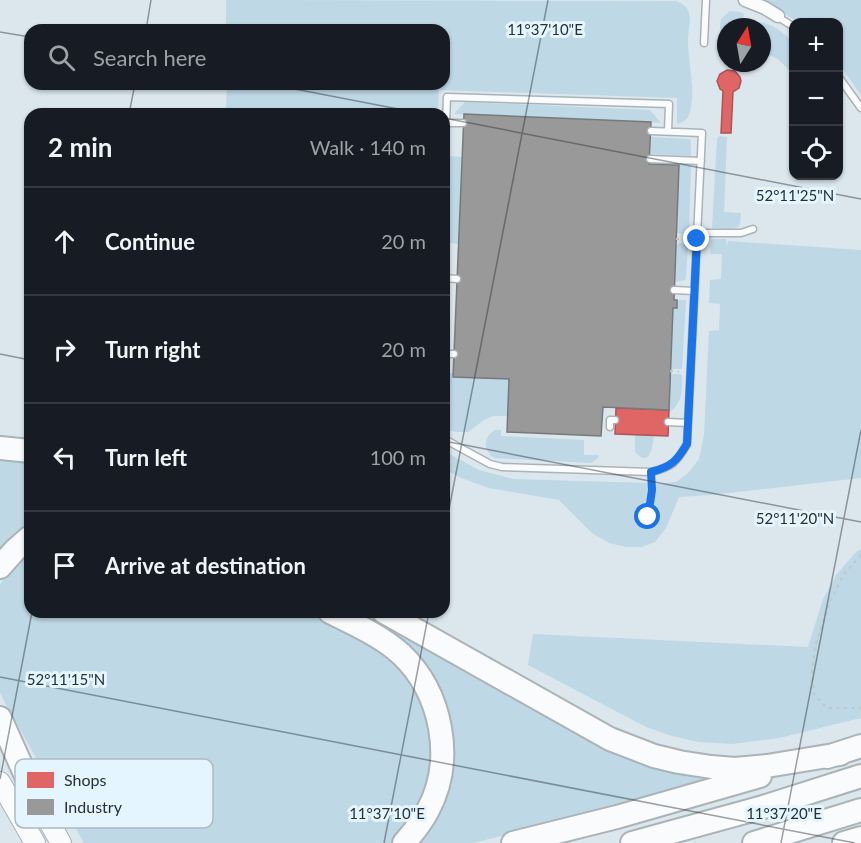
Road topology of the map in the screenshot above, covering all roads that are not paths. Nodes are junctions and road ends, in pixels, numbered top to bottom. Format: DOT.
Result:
graph roads {
  1 [pos="706,0"];
  2 [pos="745,0"];
  3 [pos="778,16"];
  4 [pos="789,24"];
  5 [pos="704,43"];
  6 [pos="843,83"];
  7 [pos="446,108"];
  8 [pos="861,108"];
  9 [pos="450,123"];
  10 [pos="463,123"];
  11 [pos="651,131"];
  12 [pos="668,131"];
  13 [pos="650,159"];
  14 [pos="701,161"];
  15 [pos="753,229"];
  16 [pos="697,233"];
  17 [pos="450,278"];
  18 [pos="457,279"];
  19 [pos="674,290"];
  20 [pos="694,291"];
  21 [pos="450,354"];
  22 [pos="454,354"];
  23 [pos="615,420"];
  24 [pos="668,422"];
  25 [pos="688,423"];
  26 [pos="610,426"];
  27 [pos="450,443"];
  28 [pos="0,448"];
  29 [pos="24,450"];
  30 [pos="24,542"];
  31 [pos="0,567"];
  32 [pos="342,618"];
  33 [pos="395,618"];
  34 [pos="0,718"];
  35 [pos="0,737"];
  36 [pos="861,746"];
  37 [pos="840,754"];
  38 [pos="18,759"];
  39 [pos="15,762"];
  40 [pos="861,776"];
  41 [pos="0,782"];
  42 [pos="15,808"];
  43 [pos="861,810"];
  44 [pos="26,828"];
  45 [pos="53,828"];
  46 [pos="861,838"];
  47 [pos="35,843"];
  48 [pos="61,843"];
  49 [pos="404,843"];
  50 [pos="513,843"];
  51 [pos="632,843"];
  52 [pos="754,843"];
  53 [pos="844,843"];
  1 -- 5 [label="lane"];
  2 -- 3 [label="street"];
  3 -- 4 [label="lane"];
  6 -- 8 [label="lane"];
  7 -- 12 [label="lane"];
  9 -- 10 [label="lane"];
  11 -- 12 [label="lane"];
  12 -- 14 [label="lane"];
  13 -- 14 [label="lane"];
  14 -- 16 [label="lane"];
  15 -- 16 [label="lane"];
  16 -- 20 [label="lane"];
  17 -- 18 [label="lane"];
  19 -- 20 [label="lane"];
  20 -- 25 [label="lane"];
  21 -- 22 [label="lane"];
  23 -- 26 [label="lane"];
  24 -- 25 [label="lane"];
  25 -- 27 [label="lane"];
  28 -- 29 [label="highway"];
  30 -- 31 [label="highway"];
  32 -- 49 [label="highway"];
  33 -- 37 [label="highway"];
  34 -- 38 [label="highway"];
  35 -- 39 [label="highway"];
  36 -- 37 [label="highway"];
  37 -- 50 [label="highway"];
  40 -- 51 [label="highway"];
  41 -- 42 [label="highway"];
  43 -- 52 [label="highway"];
  44 -- 47 [label="highway"];
  45 -- 48 [label="highway"];
  46 -- 53 [label="highway"];
}
